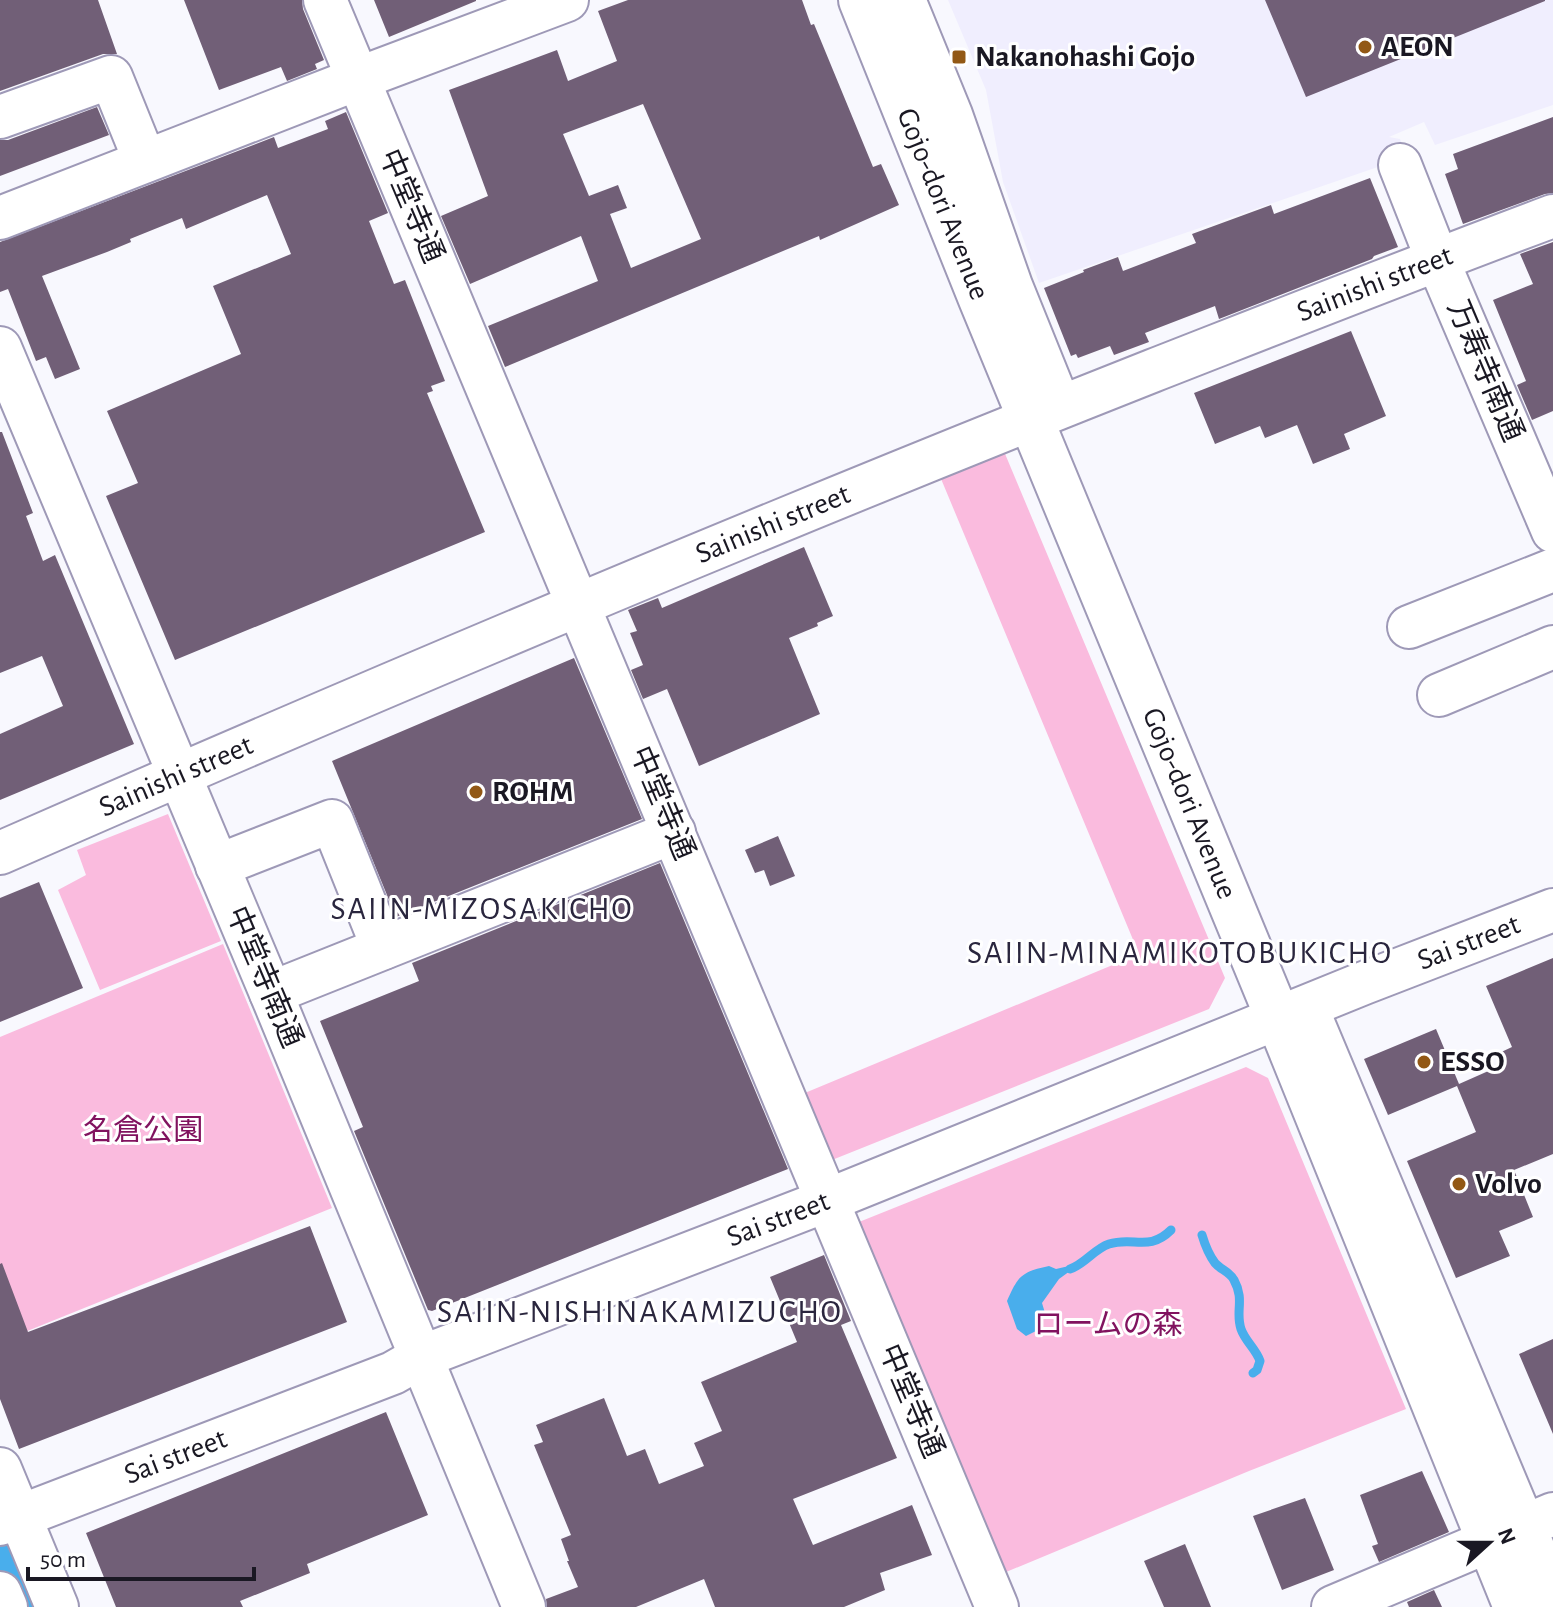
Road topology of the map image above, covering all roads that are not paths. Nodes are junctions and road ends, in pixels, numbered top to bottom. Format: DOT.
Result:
graph roads {
  1 [pos="325,0"];
  2 [pos="567,0"];
  3 [pos="861,0"];
  4 [pos="903,0"];
  5 [pos="357,79"];
  6 [pos="0,117"];
  7 [pos="145,161"];
  8 [pos="1400,165"];
  9 [pos="1553,216"];
  10 [pos="0,218"];
  11 [pos="1437,259"];
  12 [pos="0,348"];
  13 [pos="1045,414"];
  14 [pos="1553,531"];
  15 [pos="1553,570"];
  16 [pos="578,604"];
  17 [pos="1409,627"];
  18 [pos="1553,647"];
  19 [pos="1439,695"];
  20 [pos="179,774"];
  21 [pos="674,832"];
  22 [pos="0,853"];
  23 [pos="217,866"];
  24 [pos="1553,910"];
  25 [pos="383,948"];
  26 [pos="271,993"];
  27 [pos="1292,1012"];
  28 [pos="828,1200"];
  29 [pos="421,1357"];
  30 [pos="0,1469"];
  31 [pos="11,1520"];
  32 [pos="1522,1527"];
  33 [pos="0,1593"];
  34 [pos="1553,1598"];
  35 [pos="6,1607"];
  36 [pos="57,1607"];
  37 [pos="524,1607"];
  38 [pos="997,1607"];
  39 [pos="1333,1607"];
  40 [pos="1516,1607"];
  1 -- 5 [label="street, 中堂寺通"];
  2 -- 5 [label="street"];
  3 -- 13 [label="highway, Gojo-dori Avenue"];
  4 -- 13 [label="highway, Gojo-dori Avenue"];
  5 -- 7 [label="street"];
  5 -- 16 [label="street, 中堂寺通"];
  6 -- 7 [label="street"];
  7 -- 10 [label="street"];
  8 -- 11 [label="street, 万寿寺南通"];
  9 -- 11 [label="street, Sainishi street"];
  11 -- 13 [label="street, Sainishi street"];
  11 -- 14 [label="street, 万寿寺南通"];
  12 -- 20 [label="street, 中堂寺南通"];
  13 -- 16 [label="street, Sainishi street"];
  13 -- 27 [label="highway, Gojo-dori Avenue"];
  15 -- 17 [label="street"];
  16 -- 20 [label="street, Sainishi street"];
  16 -- 21 [label="street, 中堂寺通"];
  18 -- 19 [label="street"];
  20 -- 22 [label="street, Sainishi street"];
  20 -- 23 [label="street, 中堂寺南通"];
  21 -- 25 [label="street"];
  21 -- 28 [label="street, 中堂寺通"];
  23 -- 25 [label="street"];
  23 -- 26 [label="street, 中堂寺南通"];
  24 -- 27 [label="street, Sai street"];
  25 -- 26 [label="street"];
  26 -- 29 [label="street, 中堂寺南通"];
  27 -- 28 [label="street, Sai street"];
  27 -- 32 [label="highway, Gojo-dori Avenue"];
  28 -- 29 [label="street, Sai street"];
  28 -- 38 [label="street, 中堂寺通"];
  29 -- 31 [label="street, Sai street"];
  29 -- 37 [label="street, 中堂寺南通"];
  30 -- 31 [label="street"];
  31 -- 36 [label="street"];
  32 -- 34 [label="highway, Gojo-dori Avenue"];
  32 -- 39 [label="street"];
  32 -- 40 [label="highway, Gojo-dori Avenue"];
  33 -- 35 [label="street"];
}
